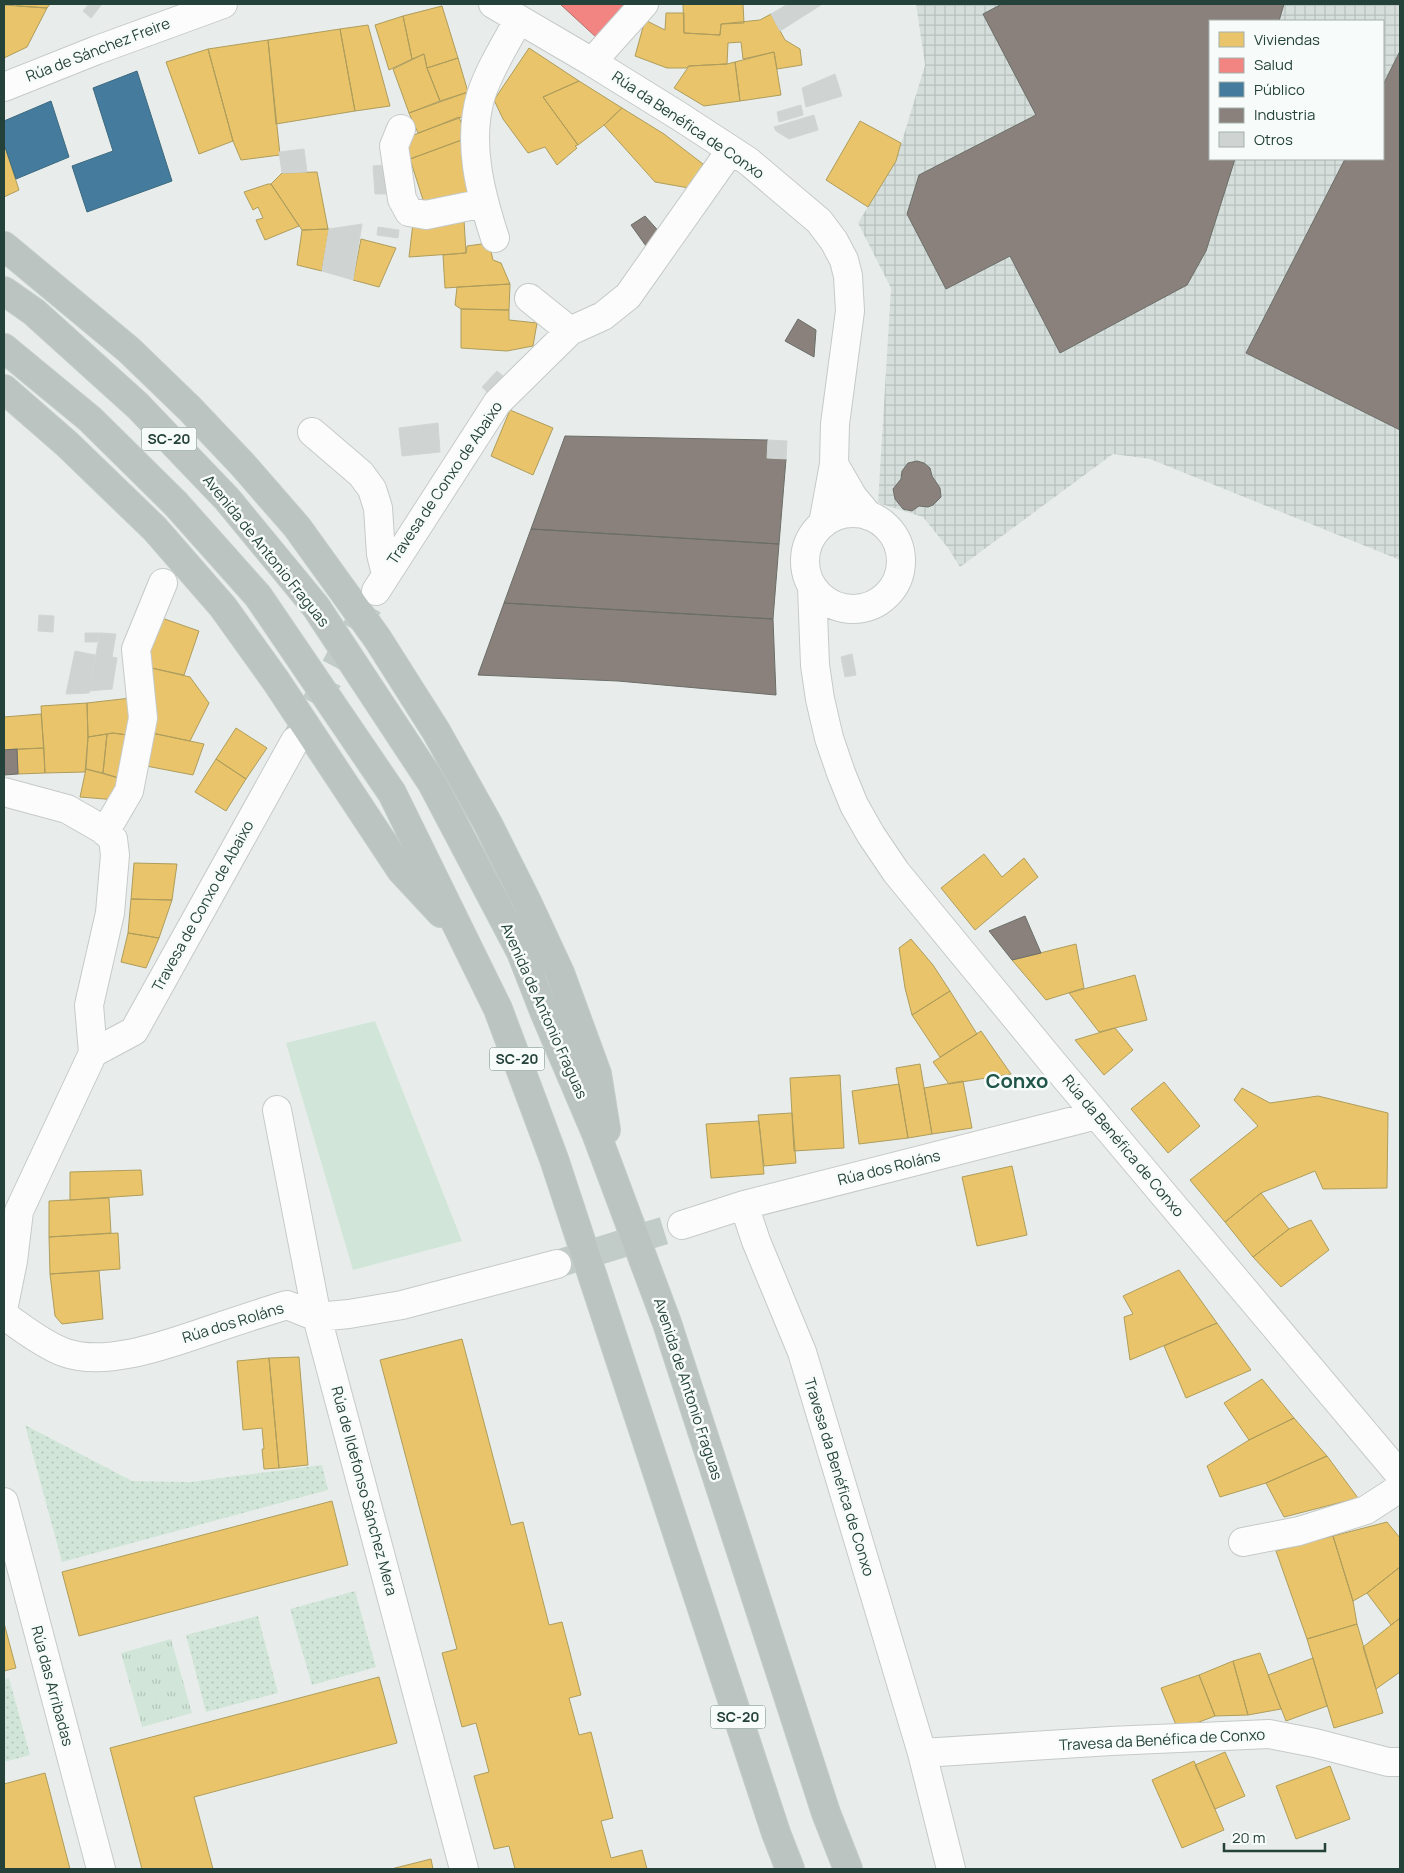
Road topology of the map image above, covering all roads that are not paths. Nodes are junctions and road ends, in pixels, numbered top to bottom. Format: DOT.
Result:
graph roads {
  1 [pos="223,4"];
  2 [pos="494,4"];
  3 [pos="644,4"];
  4 [pos="519,18"];
  5 [pos="592,62"];
  6 [pos="4,87"];
  7 [pos="401,129"];
  8 [pos="732,150"];
  9 [pos="484,203"];
  10 [pos="495,238"];
  11 [pos="4,246"];
  12 [pos="4,291"];
  13 [pos="529,298"];
  14 [pos="570,331"];
  15 [pos="4,348"];
  16 [pos="4,390"];
  17 [pos="312,432"];
  18 [pos="834,464"];
  19 [pos="870,516"];
  20 [pos="823,524"];
  21 [pos="162,583"];
  22 [pos="812,587"];
  23 [pos="847,609"];
  24 [pos="815,665"];
  25 [pos="295,741"];
  26 [pos="4,792"];
  27 [pos="105,832"];
  28 [pos="462,936"];
  29 [pos="93,1053"];
  30 [pos="277,1110"];
  31 [pos="1097,1115"];
  32 [pos="613,1176"];
  33 [pos="744,1205"];
  34 [pos="682,1225"];
  35 [pos="557,1264"];
  36 [pos="4,1305"];
  37 [pos="4,1315"];
  38 [pos="317,1318"];
  39 [pos="1400,1475"];
  40 [pos="1400,1488"];
  41 [pos="4,1502"];
  42 [pos="1243,1542"];
  43 [pos="922,1753"];
  44 [pos="1400,1762"];
  45 [pos="101,1869"];
  46 [pos="464,1869"];
  47 [pos="790,1869"];
  48 [pos="848,1869"];
  49 [pos="951,1869"];
  1 -- 6 [label="street, Rúa de Sánchez Freire"];
  2 -- 4 [label="street, Rúa da Benéfica de Conxo"];
  3 -- 5 [label="street"];
  4 -- 5 [label="street, Rúa da Benéfica de Conxo"];
  4 -- 9 [label="street"];
  5 -- 8 [label="street, Rúa da Benéfica de Conxo"];
  7 -- 9 [label="street"];
  8 -- 14 [label="street, Travesa de Conxo de Abaixo"];
  8 -- 18 [label="street, Rúa da Benéfica de Conxo"];
  9 -- 10 [label="street"];
  11 -- 32 [label="highway"];
  12 -- 32 [label="highway, Avenida de Antonio Fraguas / SC-20"];
  13 -- 14 [label="street"];
  14 -- 17 [label="street, Travesa de Conxo de Abaixo"];
  15 -- 28 [label="highway, SC-20"];
  16 -- 28 [label="highway"];
  18 -- 19 [label="street"];
  18 -- 20 [label="street, Rúa da Benéfica de Conxo"];
  19 -- 20 [label="street"];
  19 -- 23 [label="street"];
  20 -- 22 [label="street, Rúa da Benéfica de Conxo"];
  21 -- 27 [label="street"];
  22 -- 23 [label="street"];
  22 -- 24 [label="street, Rúa da Benéfica de Conxo"];
  23 -- 24 [label="street"];
  24 -- 31 [label="street, Rúa da Benéfica de Conxo"];
  25 -- 29 [label="street, Travesa de Conxo de Abaixo"];
  26 -- 27 [label="street"];
  27 -- 29 [label="street"];
  28 -- 47 [label="highway, SC-20"];
  29 -- 36 [label="street"];
  30 -- 38 [label="street, Rúa de Ildefonso Sánchez Mera"];
  31 -- 33 [label="street, Rúa dos Roláns"];
  31 -- 39 [label="street, Rúa da Benéfica de Conxo"];
  32 -- 48 [label="highway, Avenida de Antonio Fraguas / SC-20"];
  33 -- 34 [label="street, Rúa dos Roláns"];
  33 -- 43 [label="street, Travesa da Benéfica de Conxo"];
  35 -- 38 [label="street"];
  37 -- 38 [label="street, Rúa dos Roláns"];
  38 -- 46 [label="street, Rúa de Ildefonso Sánchez Mera"];
  40 -- 42 [label="street"];
  41 -- 45 [label="street, Rúa das Arribadas"];
  43 -- 44 [label="street, Travesa da Benéfica de Conxo"];
  43 -- 49 [label="street, Travesa da Benéfica de Conxo"];
}
